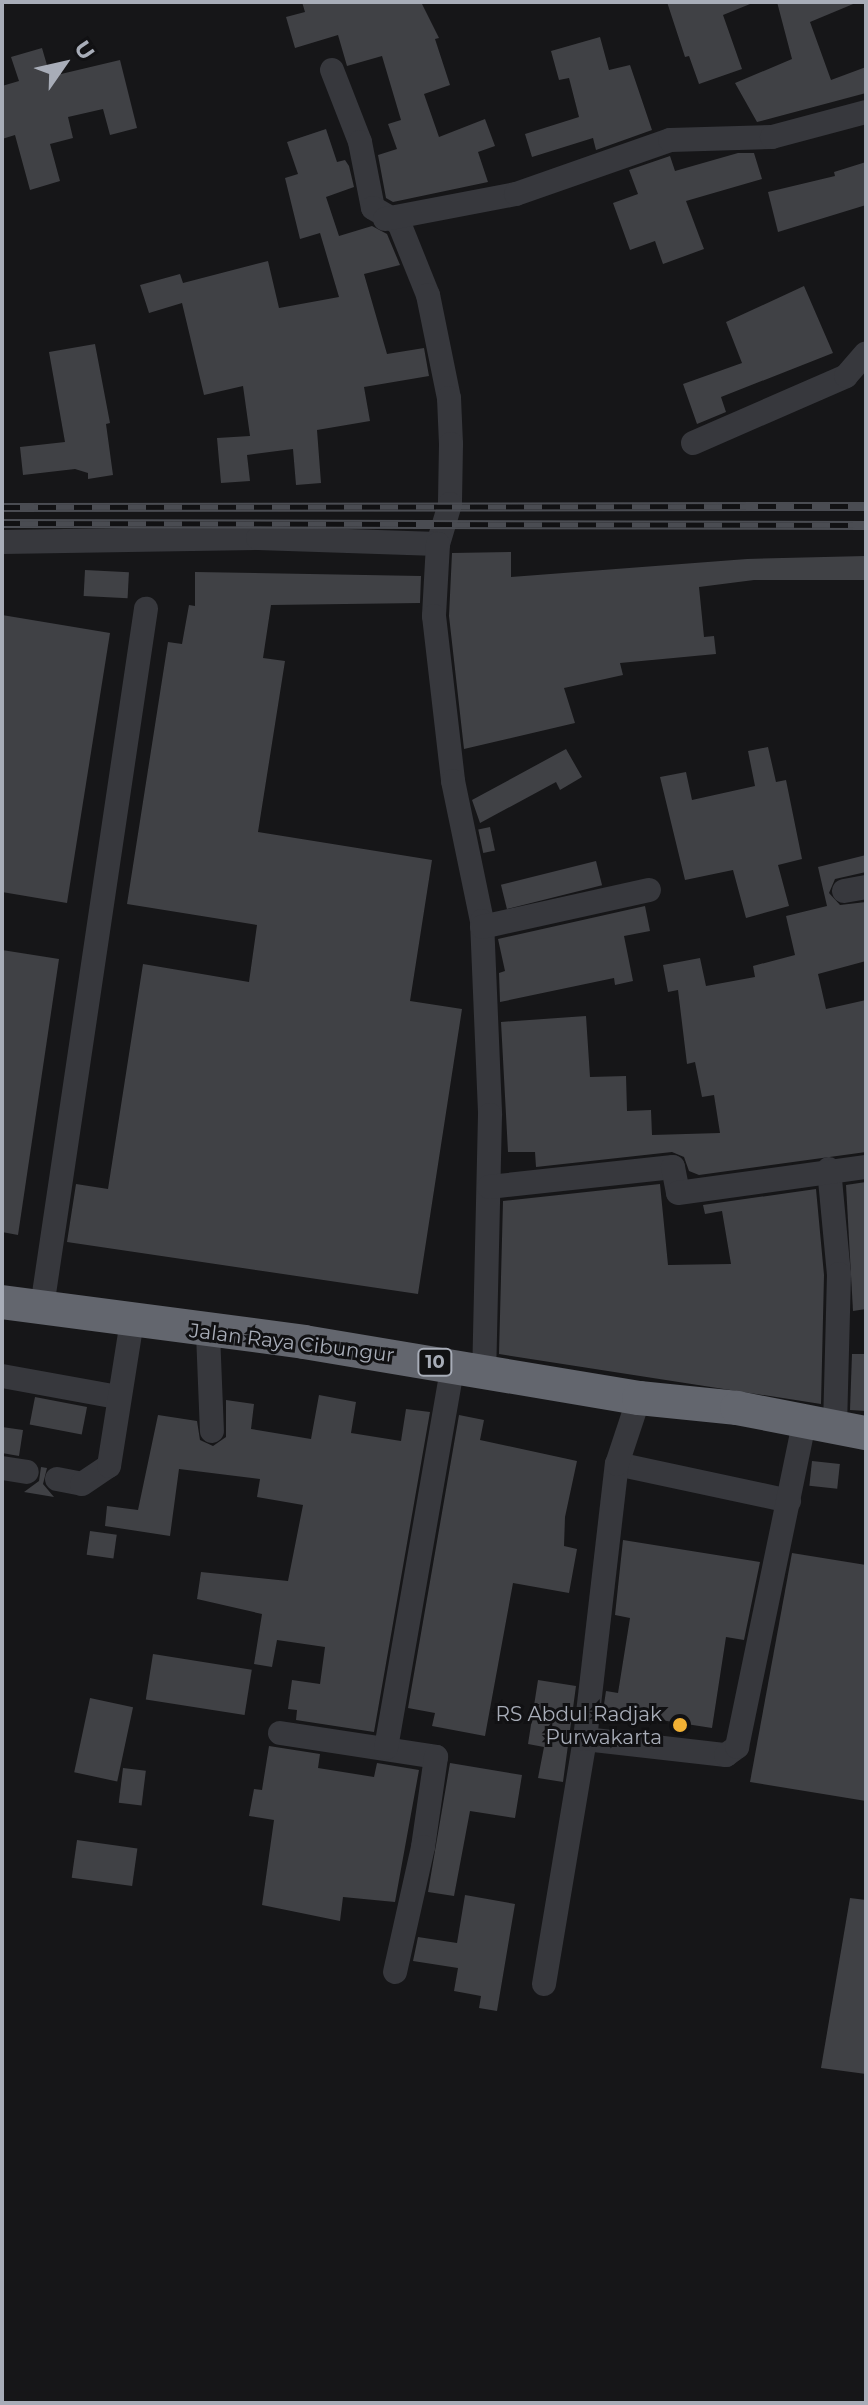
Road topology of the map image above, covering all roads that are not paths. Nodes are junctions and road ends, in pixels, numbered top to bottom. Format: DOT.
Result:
graph roads {
  1 [pos="332,70"];
  2 [pos="866,112"];
  3 [pos="385,219"];
  4 [pos="866,353"];
  5 [pos="693,443"];
  6 [pos="2,542"];
  7 [pos="438,544"];
  8 [pos="146,609"];
  9 [pos="649,890"];
  10 [pos="482,927"];
  11 [pos="866,1167"];
  12 [pos="829,1169"];
  13 [pos="489,1187"];
  14 [pos="2,1302"];
  15 [pos="42,1307"];
  16 [pos="132,1321"];
  17 [pos="208,1333"];
  18 [pos="469,1369"];
  19 [pos="2,1376"];
  20 [pos="118,1397"];
  21 [pos="639,1398"];
  22 [pos="835,1428"];
  23 [pos="212,1431"];
  24 [pos="617,1464"];
  25 [pos="2,1468"];
  26 [pos="27,1472"];
  27 [pos="57,1479"];
  28 [pos="789,1501"];
  29 [pos="280,1733"];
  30 [pos="585,1739"];
  31 [pos="386,1748"];
  32 [pos="395,1972"];
  33 [pos="544,1984"];
  1 -- 3 [label="street"];
  2 -- 3 [label="street"];
  3 -- 7 [label="street"];
  4 -- 5 [label="street"];
  6 -- 7 [label="street"];
  7 -- 10 [label="street"];
  8 -- 15 [label="street"];
  9 -- 10 [label="street"];
  10 -- 13 [label="street"];
  11 -- 12 [label="street"];
  12 -- 13 [label="street"];
  12 -- 22 [label="street"];
  13 -- 18 [label="street"];
  14 -- 15 [label="highway, Jalan Raya Cibungur / 10"];
  15 -- 16 [label="highway, Jalan Raya Cibungur / 10"];
  16 -- 17 [label="highway, Jalan Raya Cibungur / 10"];
  16 -- 20 [label="street"];
  17 -- 18 [label="highway, Jalan Raya Cibungur / 10"];
  17 -- 23 [label="street"];
  18 -- 21 [label="highway, Jalan Raya Cibungur / 10"];
  18 -- 31 [label="street"];
  19 -- 20 [label="street"];
  20 -- 27 [label="street"];
  21 -- 22 [label="highway, Jalan Raya Cibungur / 10"];
  21 -- 24 [label="street"];
  22 -- 28 [label="street"];
  24 -- 28 [label="street"];
  24 -- 30 [label="street"];
  25 -- 26 [label="street"];
  28 -- 30 [label="street"];
  29 -- 31 [label="street"];
  30 -- 33 [label="street"];
  31 -- 32 [label="street"];
}
